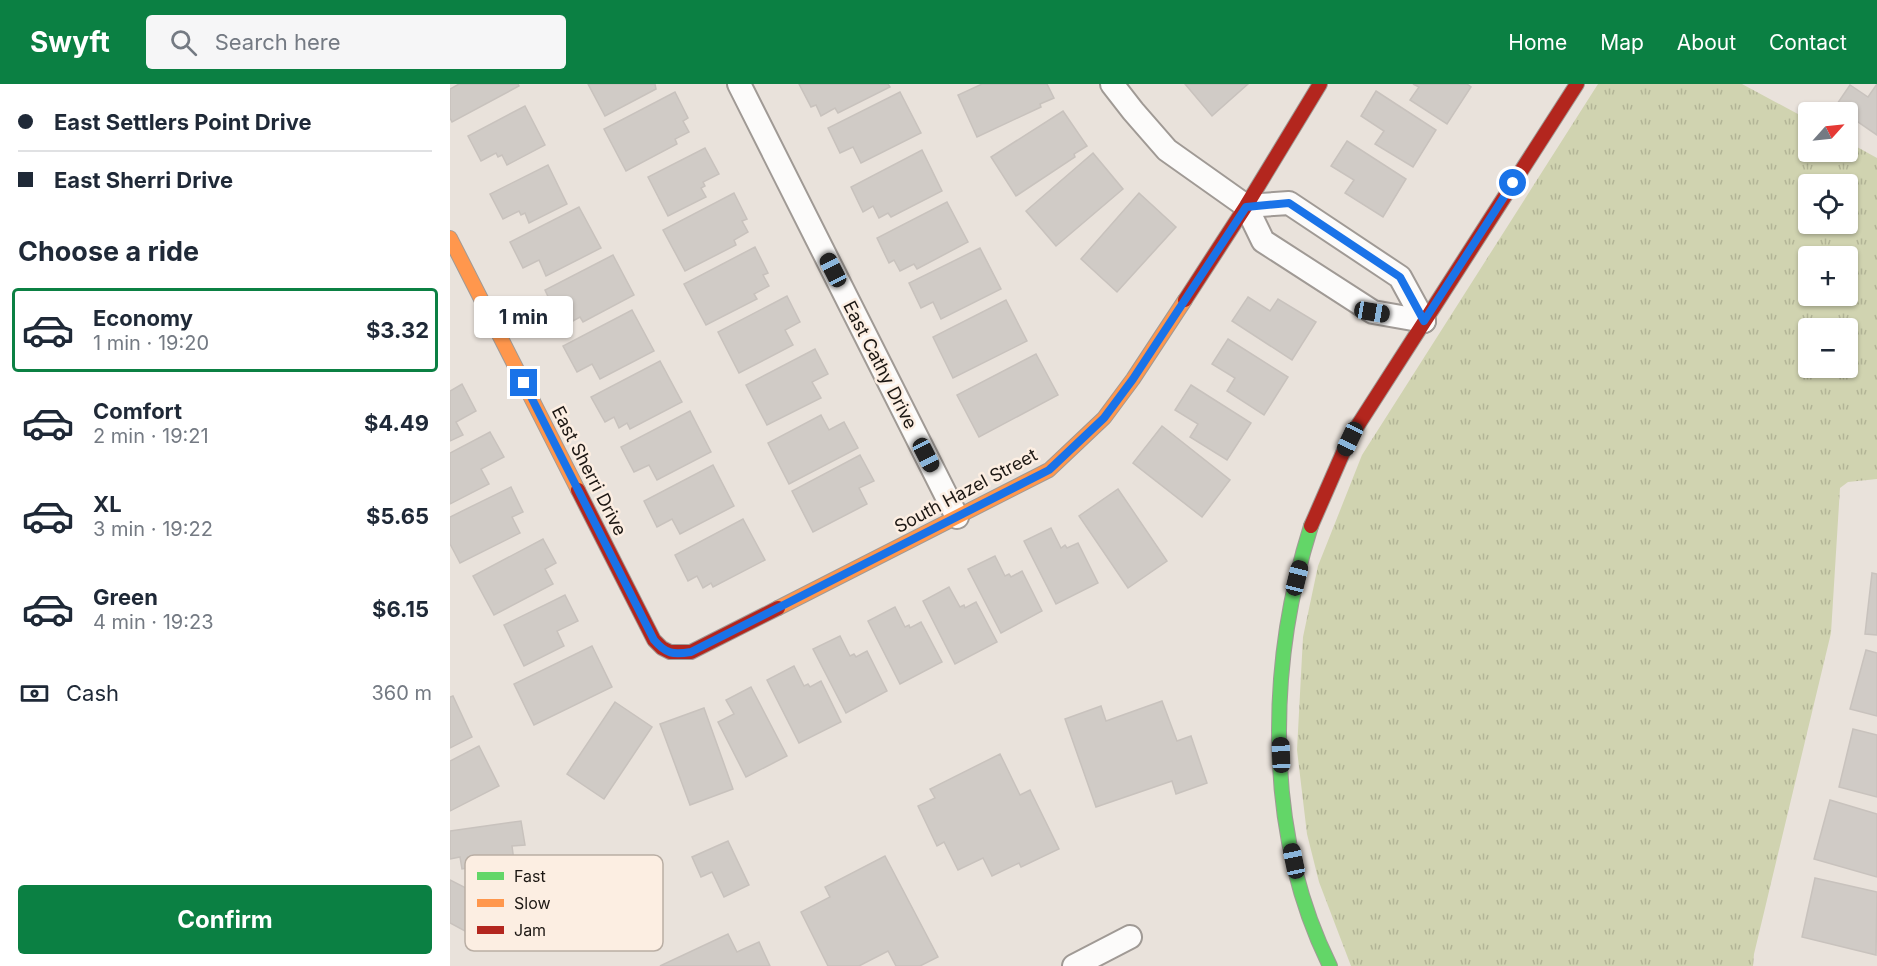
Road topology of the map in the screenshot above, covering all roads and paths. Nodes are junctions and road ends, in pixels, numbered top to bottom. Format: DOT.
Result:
graph roads {
  1 [pos="739,84"];
  2 [pos="1112,84"];
  3 [pos="1320,84"];
  4 [pos="1577,84"];
  5 [pos="1246,207"];
  6 [pos="450,238"];
  7 [pos="1424,321"];
  8 [pos="957,517"];
  9 [pos="668,652"];
  10 [pos="1130,937"];
  11 [pos="1074,966"];
  12 [pos="1330,966"];
  1 -- 8 [label="street, East Cathy Drive"];
  2 -- 5 [label="street"];
  3 -- 5 [label="street, South Hazel Street"];
  4 -- 7 [label="street"];
  5 -- 7 [label="street"];
  5 -- 7 [label="street"];
  5 -- 8 [label="street, South Hazel Street"];
  6 -- 9 [label="street, East Sherri Drive"];
  7 -- 12 [label="street"];
  8 -- 9 [label="street, South Hazel Street"];
  10 -- 11 [label="street"];
}
